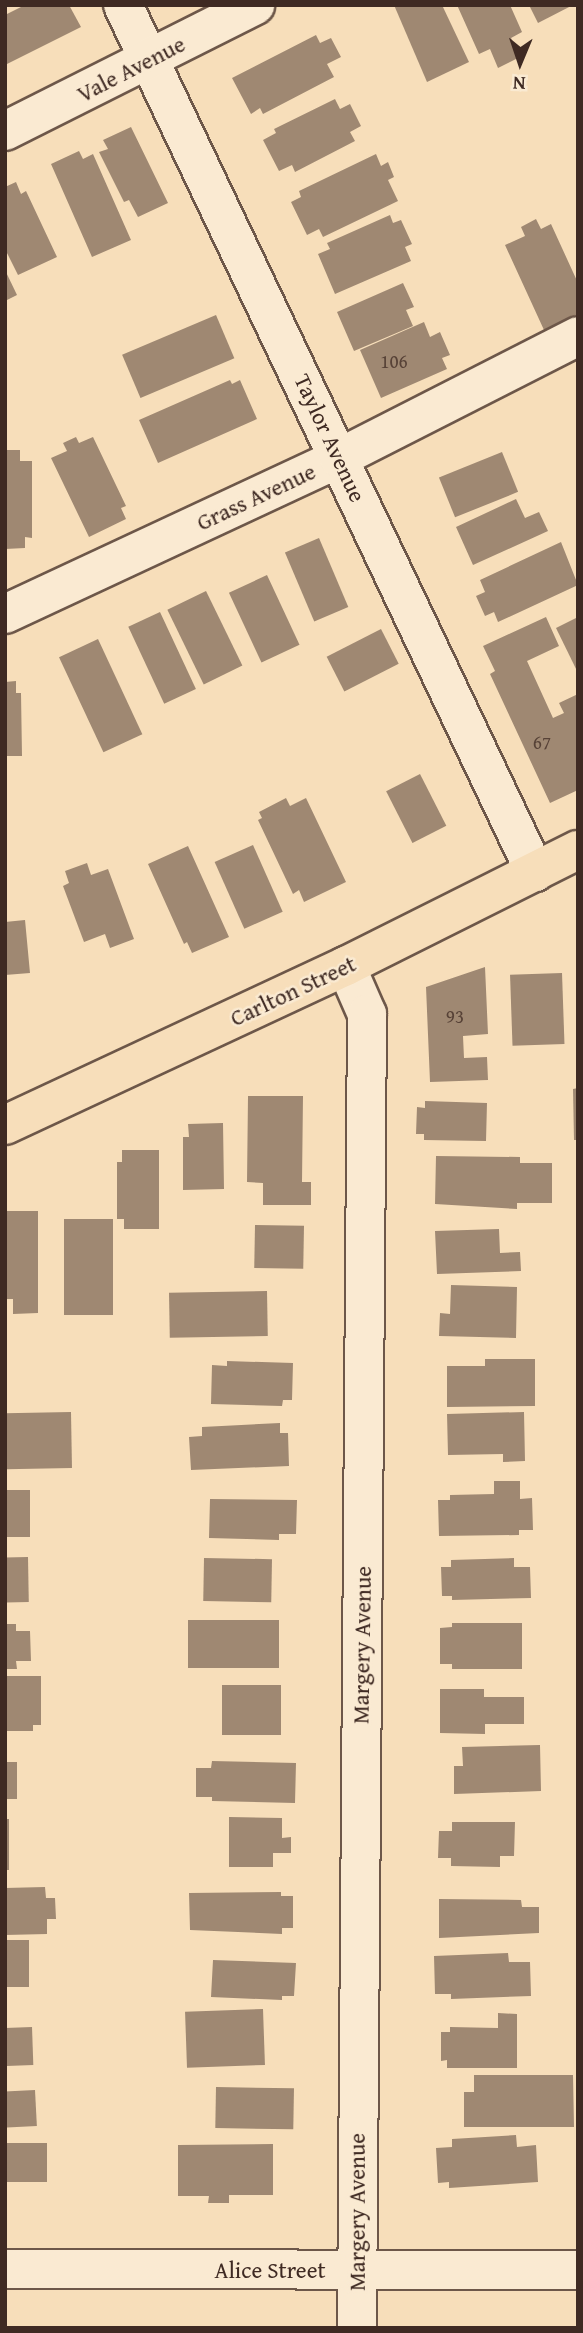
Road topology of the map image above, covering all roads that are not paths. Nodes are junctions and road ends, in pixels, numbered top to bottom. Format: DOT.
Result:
graph roads {
  1 [pos="123,5"];
  2 [pos="255,5"];
  3 [pos="149,61"];
  4 [pos="5,131"];
  5 [pos="578,336"];
  6 [pos="339,458"];
  7 [pos="5,614"];
  8 [pos="578,850"];
  9 [pos="535,872"];
  10 [pos="346,966"];
  11 [pos="5,1125"];
  12 [pos="5,2269"];
  13 [pos="578,2270"];
  14 [pos="356,2271"];
  15 [pos="357,2328"];
  1 -- 3 [label="street, Taylor Avenue"];
  2 -- 3 [label="street, Vale Avenue"];
  3 -- 4 [label="street, Vale Avenue"];
  3 -- 6 [label="street, Taylor Avenue"];
  5 -- 6 [label="street, Grass Avenue"];
  6 -- 7 [label="street, Grass Avenue"];
  6 -- 9 [label="street, Taylor Avenue"];
  8 -- 9 [label="main road, Carlton Street"];
  9 -- 10 [label="main road, Carlton Street"];
  10 -- 11 [label="main road, Carlton Street"];
  10 -- 14 [label="street, Margery Avenue"];
  12 -- 14 [label="street, Alice Street"];
  13 -- 14 [label="street, Alice Street"];
  14 -- 15 [label="street, Margery Avenue"];
}
